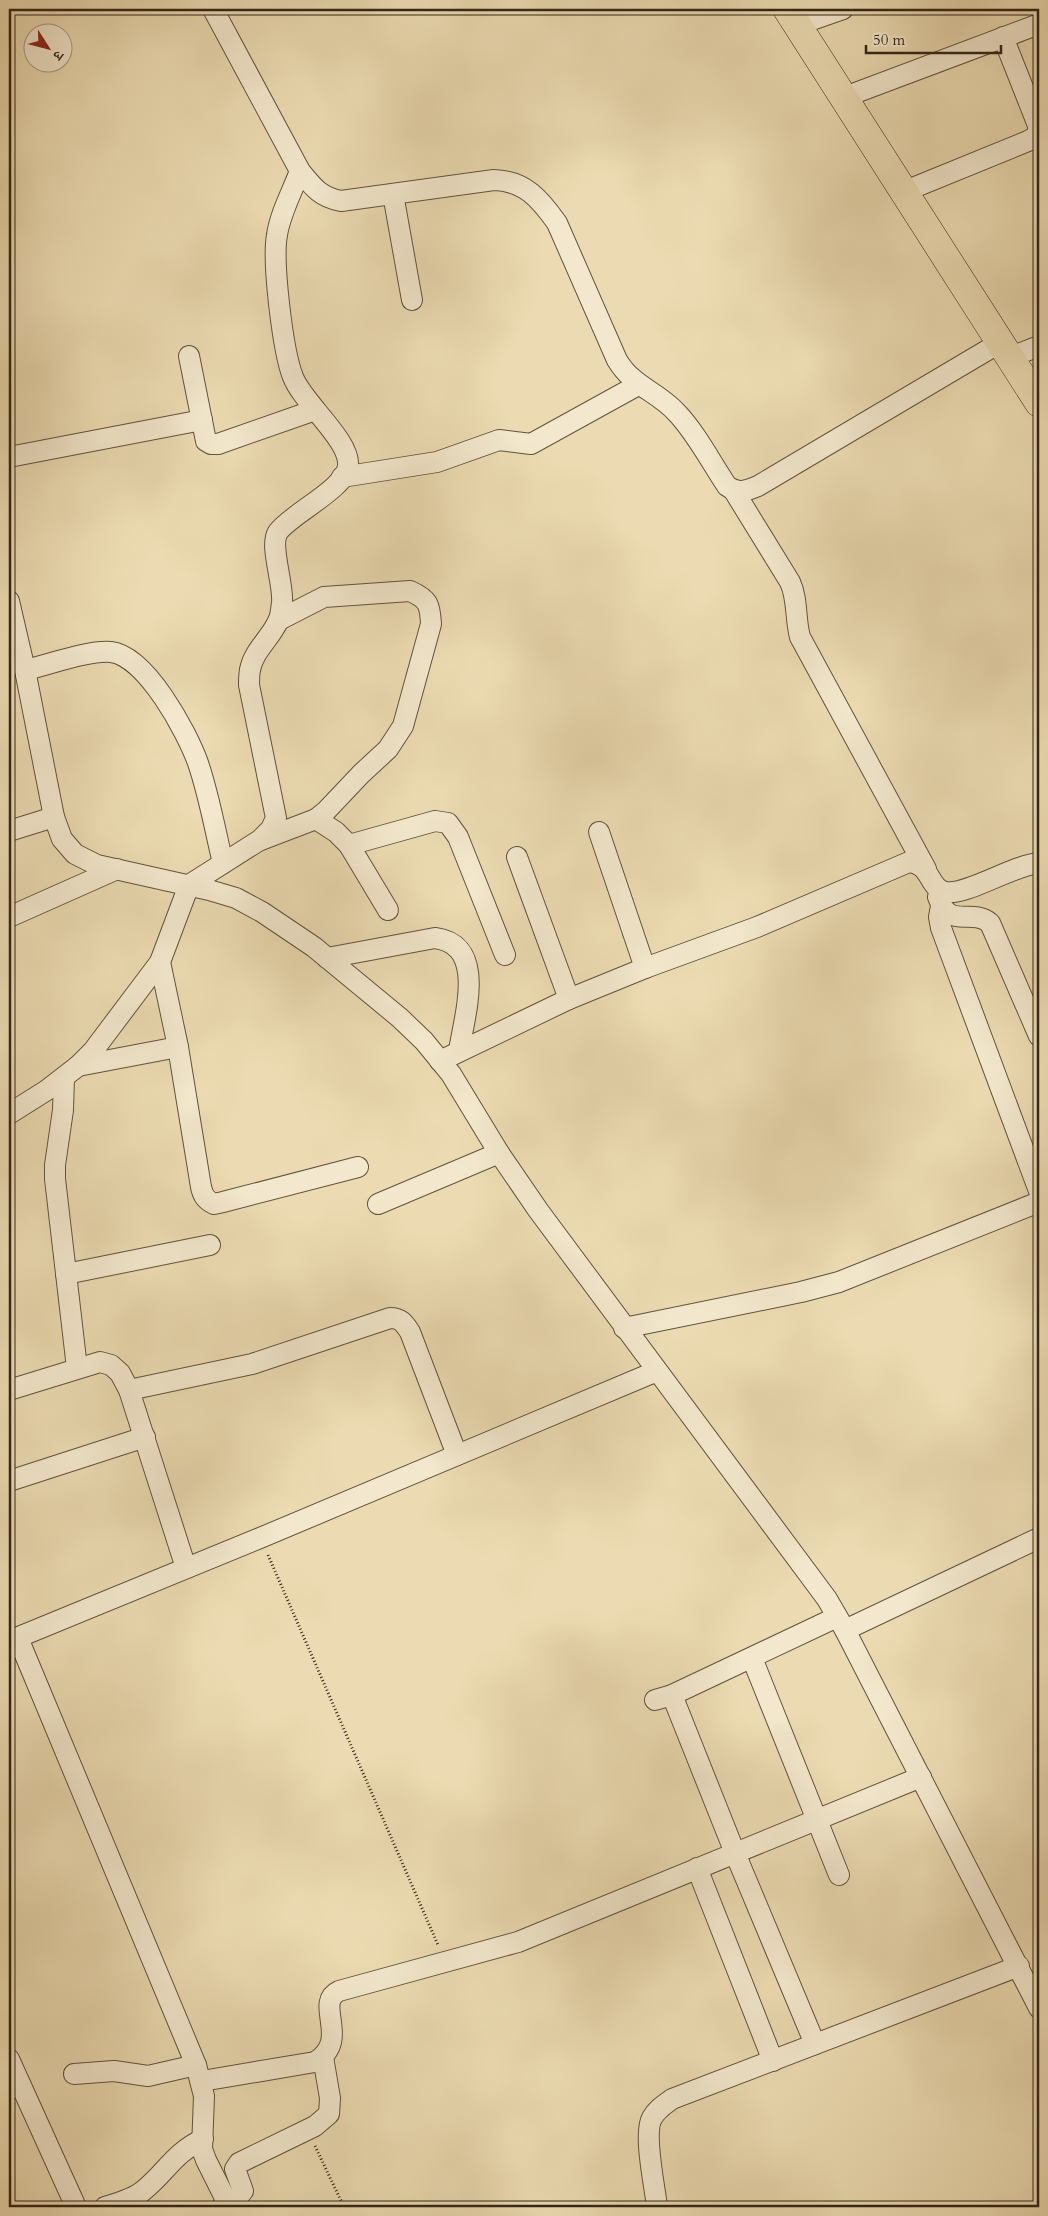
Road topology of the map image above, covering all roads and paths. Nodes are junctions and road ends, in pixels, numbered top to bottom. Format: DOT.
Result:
graph roads {
  1 [pos="213,9"];
  2 [pos="843,9"];
  3 [pos="792,17"];
  4 [pos="1039,24"];
  5 [pos="1003,37"];
  6 [pos="842,98"];
  7 [pos="1039,129"];
  8 [pos="300,171"];
  9 [pos="903,192"];
  10 [pos="393,194"];
  11 [pos="412,300"];
  12 [pos="1039,346"];
  13 [pos="1006,350"];
  14 [pos="189,356"];
  15 [pos="638,385"];
  16 [pos="1039,403"];
  17 [pos="315,410"];
  18 [pos="202,420"];
  19 [pos="9,457"];
  20 [pos="342,477"];
  21 [pos="734,491"];
  22 [pos="9,602"];
  23 [pos="279,620"];
  24 [pos="25,670"];
  25 [pos="54,817"];
  26 [pos="316,818"];
  27 [pos="9,831"];
  28 [pos="599,832"];
  29 [pos="260,840"];
  30 [pos="349,845"];
  31 [pos="517,857"];
  32 [pos="1039,862"];
  33 [pos="224,863"];
  34 [pos="117,869"];
  35 [pos="930,877"];
  36 [pos="189,885"];
  37 [pos="942,906"];
  38 [pos="388,910"];
  39 [pos="9,917"];
  40 [pos="505,955"];
  41 [pos="327,958"];
  42 [pos="160,962"];
  43 [pos="646,968"];
  44 [pos="569,1000"];
  45 [pos="1039,1036"];
  46 [pos="178,1047"];
  47 [pos="459,1051"];
  48 [pos="440,1061"];
  49 [pos="71,1072"];
  50 [pos="9,1114"];
  51 [pos="499,1153"];
  52 [pos="358,1166"];
  53 [pos="1039,1192"];
  54 [pos="1039,1202"];
  55 [pos="378,1204"];
  56 [pos="210,1245"];
  57 [pos="66,1274"];
  58 [pos="624,1328"];
  59 [pos="77,1368"];
  60 [pos="657,1371"];
  61 [pos="9,1390"];
  62 [pos="129,1390"];
  63 [pos="145,1437"];
  64 [pos="457,1456"];
  65 [pos="9,1481"];
  66 [pos="260,1538"];
  67 [pos="1039,1538"];
  68 [pos="186,1568"];
  69 [pos="841,1623"];
  70 [pos="13,1640"];
  71 [pos="752,1658"];
  72 [pos="921,1777"];
  73 [pos="818,1819"];
  74 [pos="735,1853"];
  75 [pos="697,1868"];
  76 [pos="839,1875"];
  77 [pos="446,1962"];
  78 [pos="1019,1966"];
  79 [pos="1039,2008"];
  80 [pos="815,2044"];
  81 [pos="323,2057"];
  82 [pos="9,2059"];
  83 [pos="772,2061"];
  84 [pos="199,2073"];
  85 [pos="74,2074"];
  86 [pos="307,2130"];
  87 [pos="203,2139"];
  88 [pos="225,2206"];
  89 [pos="76,2207"];
  90 [pos="105,2207"];
  91 [pos="344,2207"];
  92 [pos="657,2207"];
  1 -- 8 [label="street"];
  2 -- 3 [label="street"];
  3 -- 6 [label="highway"];
  4 -- 5 [label="street"];
  5 -- 6 [label="street"];
  5 -- 7 [label="street"];
  6 -- 9 [label="highway"];
  7 -- 9 [label="street"];
  8 -- 10 [label="street"];
  8 -- 17 [label="street"];
  9 -- 13 [label="highway"];
  10 -- 11 [label="street"];
  10 -- 15 [label="street"];
  12 -- 13 [label="street"];
  13 -- 16 [label="highway"];
  13 -- 21 [label="street"];
  14 -- 18 [label="street"];
  15 -- 20 [label="street"];
  15 -- 21 [label="street"];
  17 -- 18 [label="street"];
  17 -- 20 [label="street"];
  18 -- 19 [label="street"];
  20 -- 23 [label="street"];
  21 -- 35 [label="street"];
  22 -- 24 [label="street"];
  23 -- 26 [label="street"];
  23 -- 29 [label="street"];
  24 -- 25 [label="street"];
  24 -- 33 [label="street"];
  25 -- 27 [label="street"];
  25 -- 34 [label="street"];
  26 -- 29 [label="street"];
  26 -- 30 [label="street"];
  28 -- 43 [label="street"];
  29 -- 33 [label="street"];
  30 -- 38 [label="street"];
  30 -- 40 [label="street"];
  31 -- 44 [label="street"];
  32 -- 35 [label="street"];
  33 -- 36 [label="street"];
  34 -- 36 [label="street"];
  34 -- 39 [label="street"];
  35 -- 37 [label="street"];
  35 -- 43 [label="street"];
  36 -- 41 [label="street"];
  36 -- 42 [label="street"];
  37 -- 45 [label="street"];
  37 -- 53 [label="street"];
  41 -- 47 [label="street"];
  41 -- 48 [label="street"];
  42 -- 46 [label="street"];
  42 -- 49 [label="street"];
  43 -- 44 [label="street"];
  44 -- 47 [label="street"];
  46 -- 49 [label="street"];
  46 -- 52 [label="street"];
  47 -- 48 [label="street"];
  48 -- 51 [label="street"];
  49 -- 50 [label="street"];
  49 -- 57 [label="street"];
  51 -- 55 [label="street"];
  51 -- 58 [label="street"];
  54 -- 58 [label="street"];
  56 -- 57 [label="street"];
  57 -- 59 [label="street"];
  58 -- 60 [label="street"];
  59 -- 61 [label="street"];
  59 -- 62 [label="street"];
  60 -- 64 [label="street"];
  60 -- 69 [label="street"];
  62 -- 63 [label="street"];
  62 -- 64 [label="street"];
  63 -- 65 [label="street"];
  63 -- 68 [label="street"];
  64 -- 66 [label="street"];
  66 -- 68 [label="street"];
  66 -- 77 [label="path"];
  67 -- 69 [label="street"];
  68 -- 70 [label="street"];
  69 -- 71 [label="street"];
  69 -- 72 [label="street"];
  70 -- 84 [label="street"];
  71 -- 73 [label="street"];
  71 -- 74 [label="street"];
  72 -- 73 [label="street"];
  72 -- 78 [label="street"];
  73 -- 74 [label="street"];
  73 -- 76 [label="street"];
  74 -- 75 [label="street"];
  74 -- 80 [label="street"];
  75 -- 77 [label="street"];
  75 -- 83 [label="street"];
  77 -- 81 [label="street"];
  78 -- 79 [label="street"];
  78 -- 80 [label="street"];
  80 -- 83 [label="street"];
  81 -- 84 [label="street"];
  81 -- 86 [label="street"];
  82 -- 89 [label="street"];
  83 -- 92 [label="street"];
  84 -- 85 [label="street"];
  84 -- 87 [label="street"];
  86 -- 88 [label="street"];
  86 -- 91 [label="path"];
  87 -- 88 [label="street"];
  87 -- 90 [label="street"];
}
